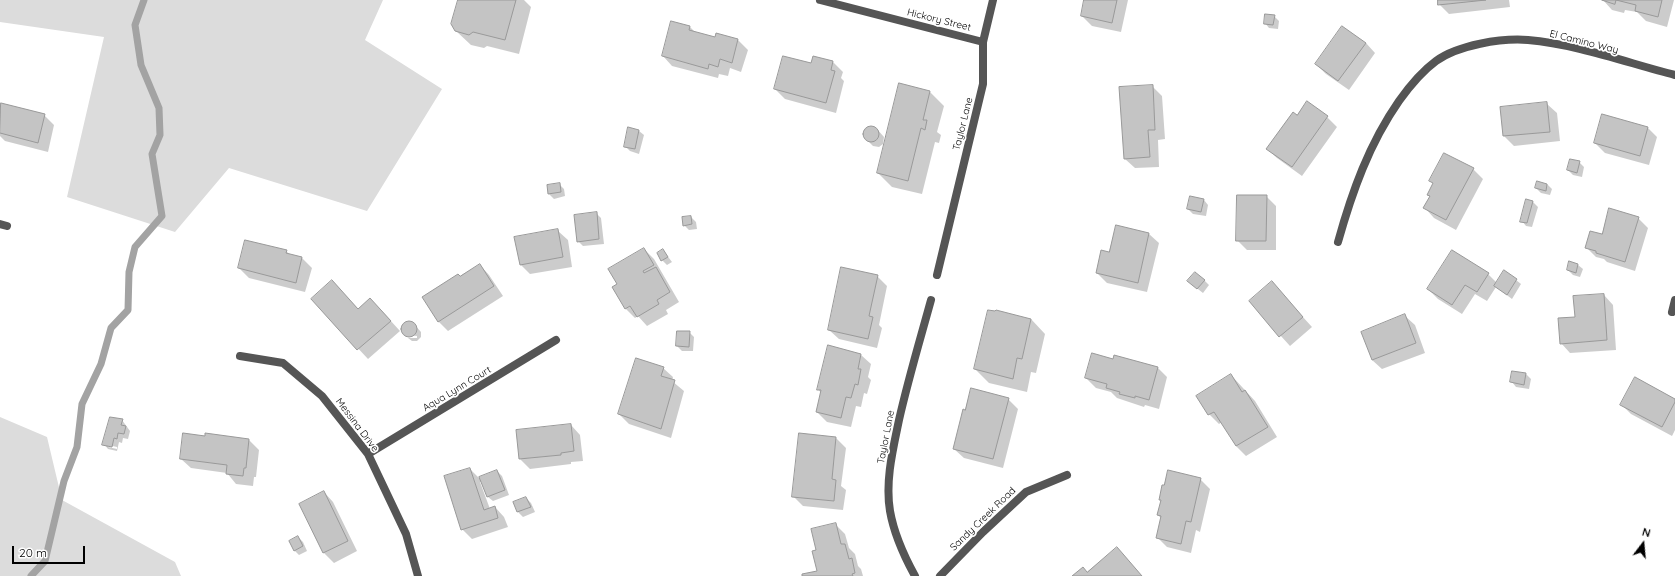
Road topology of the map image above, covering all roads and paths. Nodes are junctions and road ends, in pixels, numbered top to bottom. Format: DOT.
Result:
graph roads {
  1 [pos="820,0"];
  2 [pos="993,0"];
  3 [pos="983,42"];
  4 [pos="1675,75"];
  5 [pos="1338,242"];
  6 [pos="937,275"];
  7 [pos="931,300"];
  8 [pos="1675,300"];
  9 [pos="1672,312"];
  10 [pos="556,340"];
  11 [pos="240,356"];
  12 [pos="368,454"];
  13 [pos="1067,475"];
  14 [pos="418,576"];
  15 [pos="915,576"];
  16 [pos="940,576"];
  1 -- 3 [label="street, Hickory Street"];
  2 -- 3 [label="street, Taylor Lane"];
  3 -- 6 [label="street, Taylor Lane"];
  4 -- 5 [label="street, El Camino Way"];
  7 -- 15 [label="street, Taylor Lane"];
  8 -- 9 [label="street"];
  10 -- 12 [label="street, Aqua Lynn Court"];
  11 -- 12 [label="street, Messina Drive"];
  12 -- 14 [label="street, Messina Drive"];
  13 -- 16 [label="street, Sandy Creek Road"];
}
